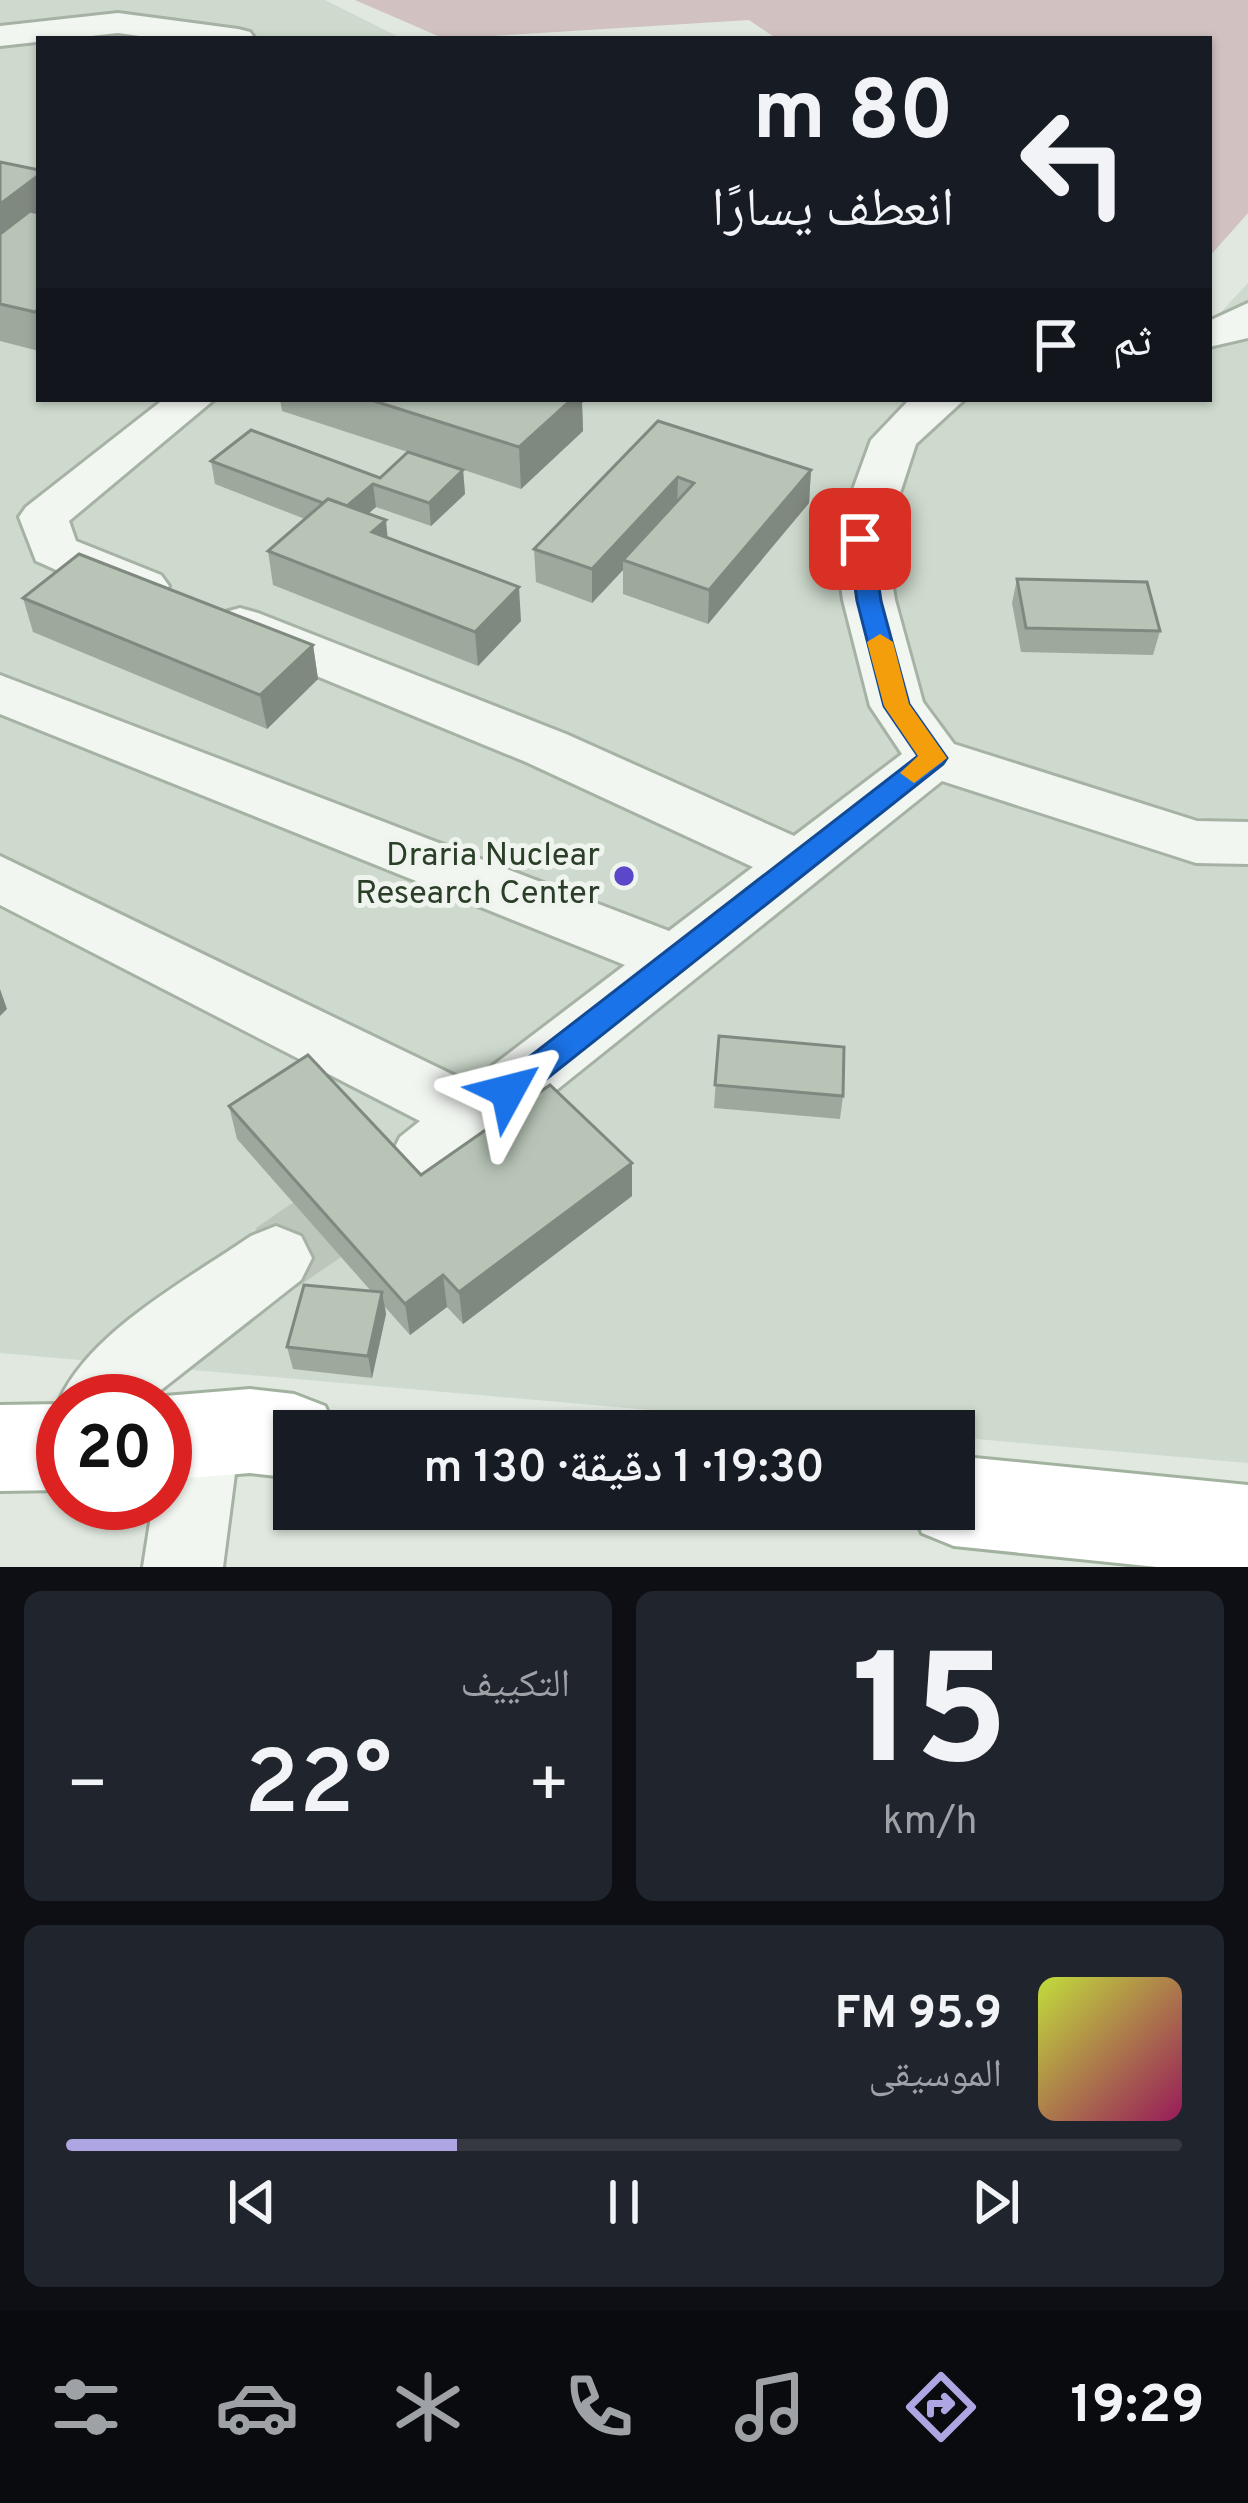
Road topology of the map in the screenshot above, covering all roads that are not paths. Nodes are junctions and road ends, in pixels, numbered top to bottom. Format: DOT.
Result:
graph roads {
  1 [pos="0,36"];
  2 [pos="217,36"];
  3 [pos="1248,316"];
  4 [pos="1212,333"];
  5 [pos="188,402"];
  6 [pos="937,402"];
  7 [pos="0,693"];
  8 [pos="934,758"];
  9 [pos="1248,843"];
  10 [pos="800,863"];
  11 [pos="0,878"];
  12 [pos="676,959"];
  13 [pos="475,1117"];
  14 [pos="424,1157"];
  15 [pos="276,1258"];
  16 [pos="121,1374"];
  17 [pos="273,1434"];
  18 [pos="192,1436"];
  19 [pos="975,1504"];
  20 [pos="183,1530"];
  21 [pos="1248,1531"];
  22 [pos="183,1567"];
  1 -- 2 [label="street"];
  3 -- 4 [label="street"];
  5 -- 10 [label="street"];
  6 -- 8 [label="street"];
  7 -- 12 [label="street"];
  8 -- 9 [label="street"];
  8 -- 10 [label="street"];
  10 -- 12 [label="street"];
  11 -- 13 [label="street"];
  12 -- 13 [label="street"];
  13 -- 14 [label="street"];
  15 -- 16 [label="street"];
  17 -- 18 [label="main road"];
  19 -- 21 [label="main road"];
  20 -- 22 [label="street"];
}
